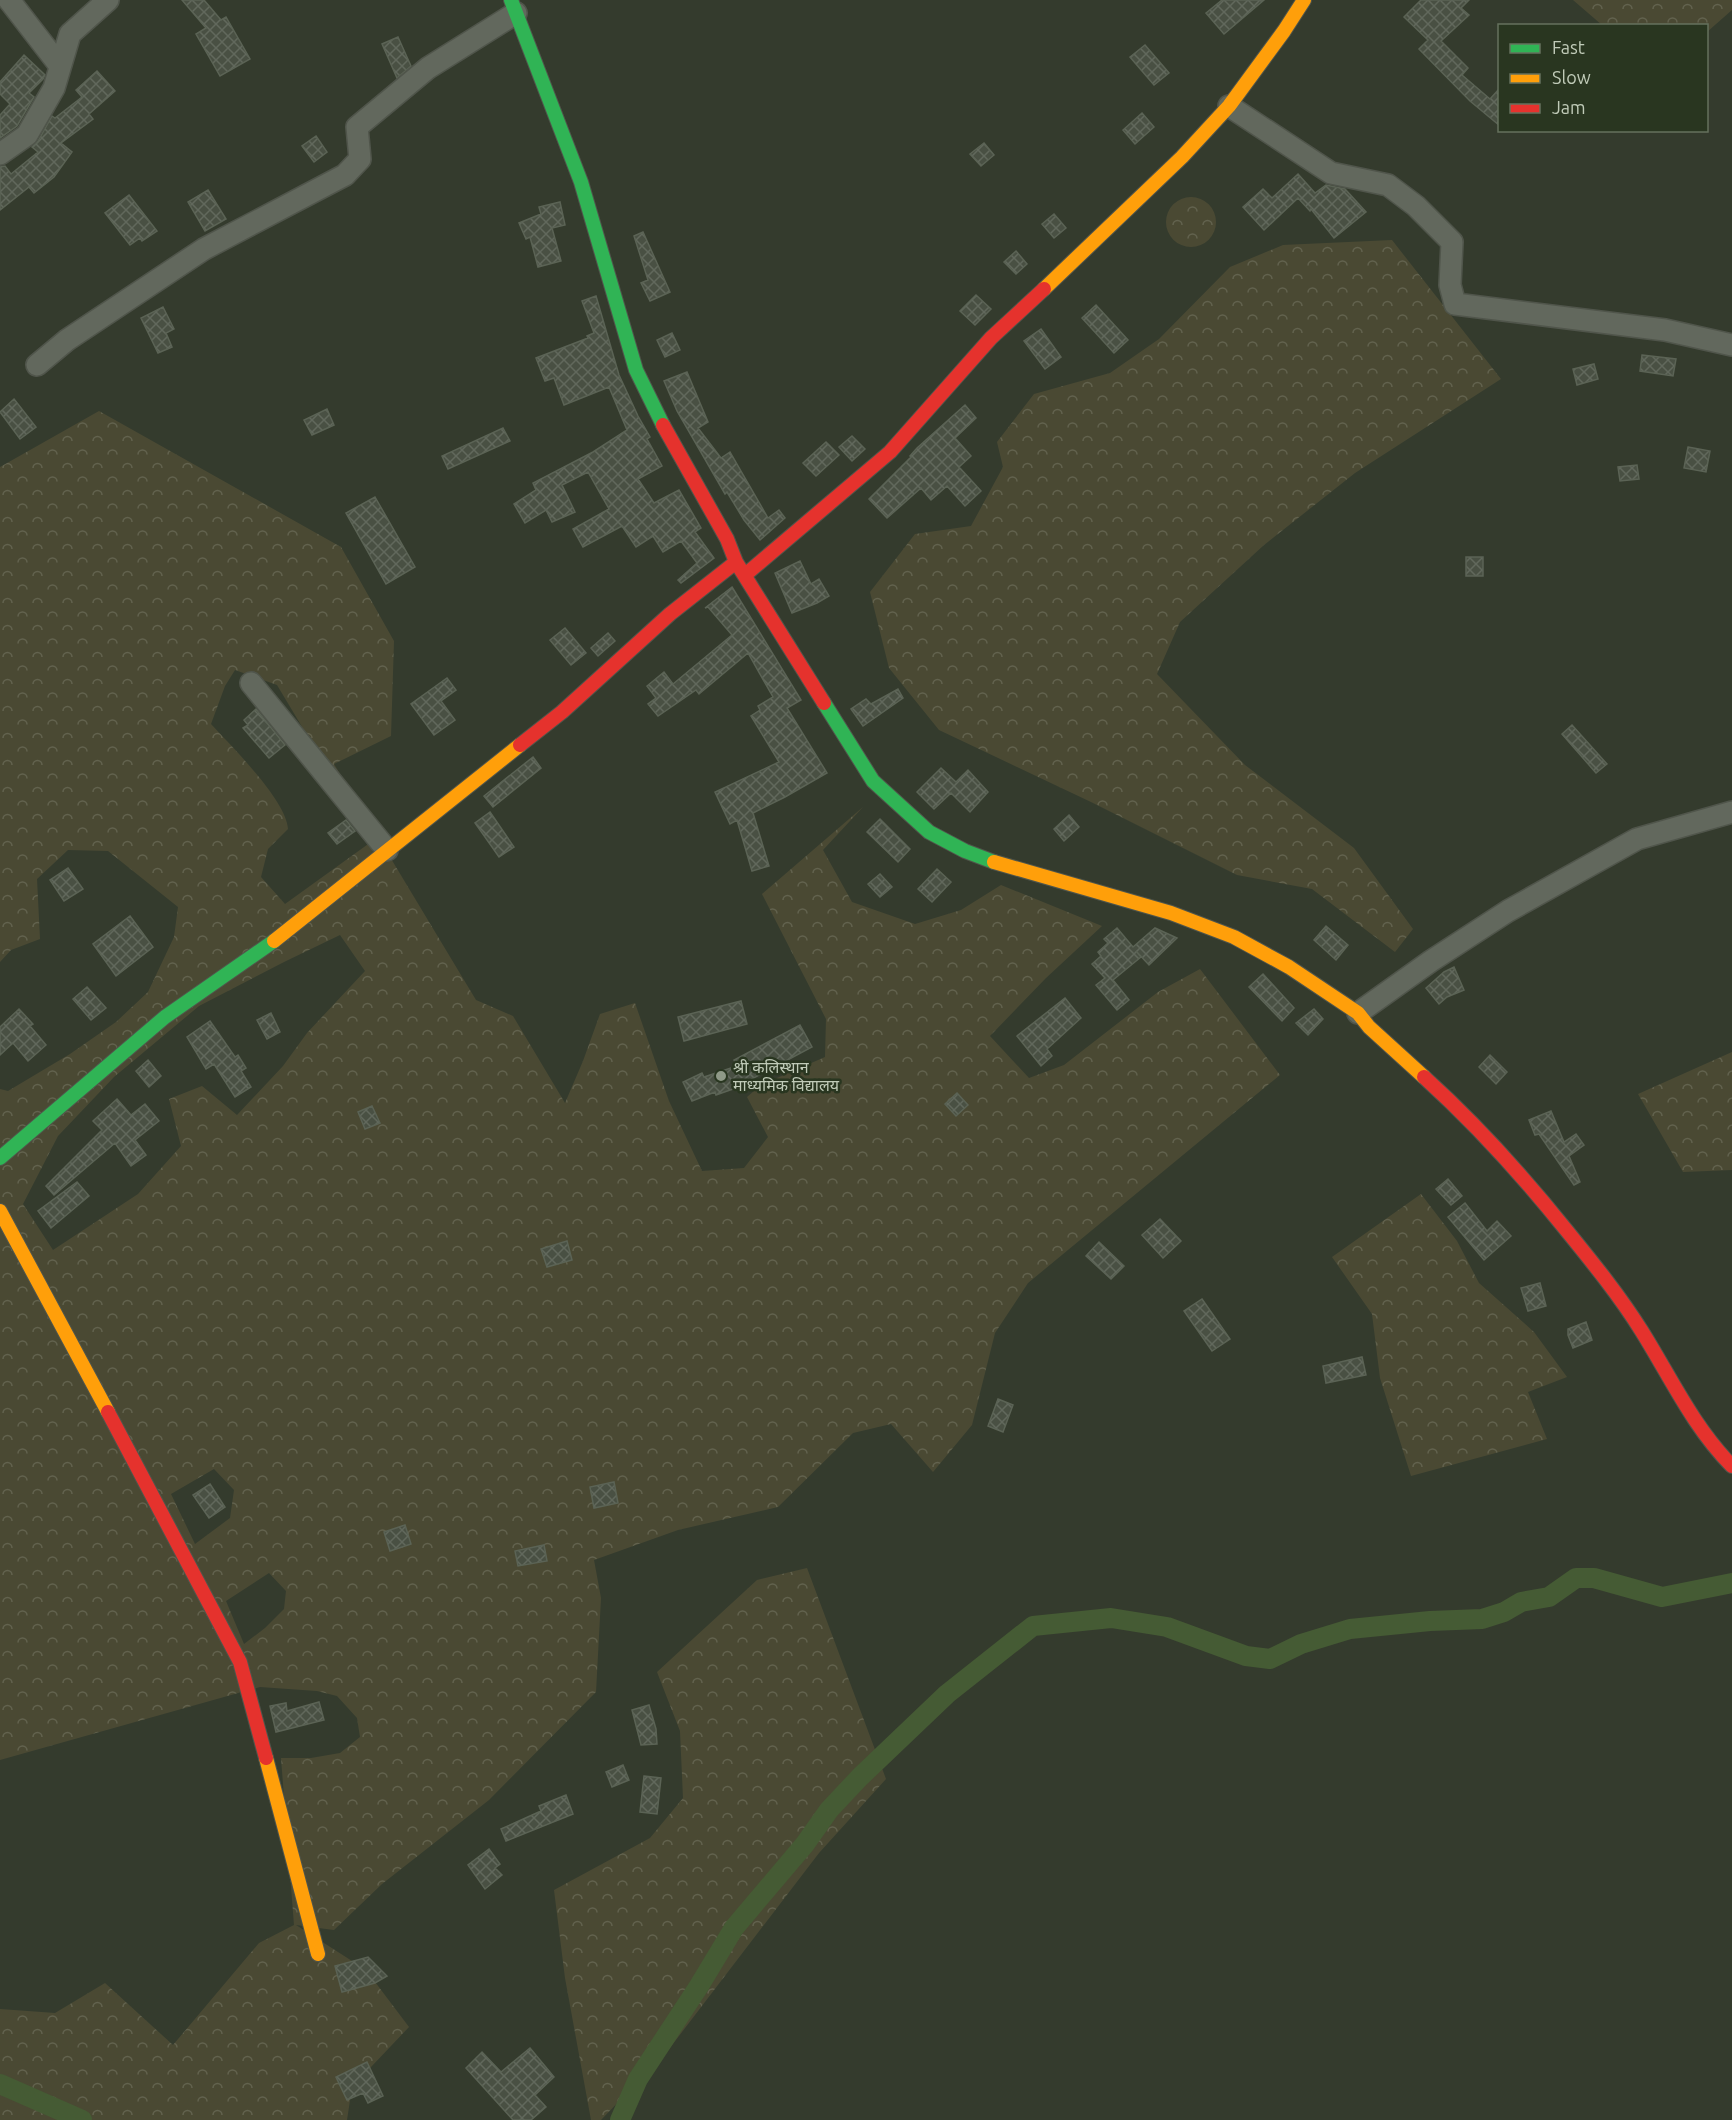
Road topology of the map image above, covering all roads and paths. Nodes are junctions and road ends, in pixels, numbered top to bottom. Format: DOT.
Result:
graph roads {
  1 [pos="9,0"];
  2 [pos="108,0"];
  3 [pos="1304,0"];
  4 [pos="513,7"];
  5 [pos="60,66"];
  6 [pos="1229,106"];
  7 [pos="0,154"];
  8 [pos="1732,345"];
  9 [pos="37,365"];
  10 [pos="736,562"];
  11 [pos="745,575"];
  12 [pos="250,683"];
  13 [pos="1732,812"];
  14 [pos="387,850"];
  15 [pos="1358,1013"];
  16 [pos="0,1158"];
  17 [pos="0,1211"];
  18 [pos="1732,1466"];
  19 [pos="318,1954"];
  1 -- 5 [label="street"];
  2 -- 5 [label="street"];
  3 -- 6 [label="street"];
  4 -- 9 [label="street"];
  4 -- 10 [label="street"];
  5 -- 7 [label="street"];
  6 -- 8 [label="street"];
  6 -- 11 [label="street"];
  10 -- 11 [label="street"];
  10 -- 14 [label="street"];
  11 -- 15 [label="street"];
  12 -- 14 [label="street"];
  13 -- 15 [label="street"];
  14 -- 16 [label="street"];
  15 -- 18 [label="street"];
  17 -- 19 [label="street"];
}
